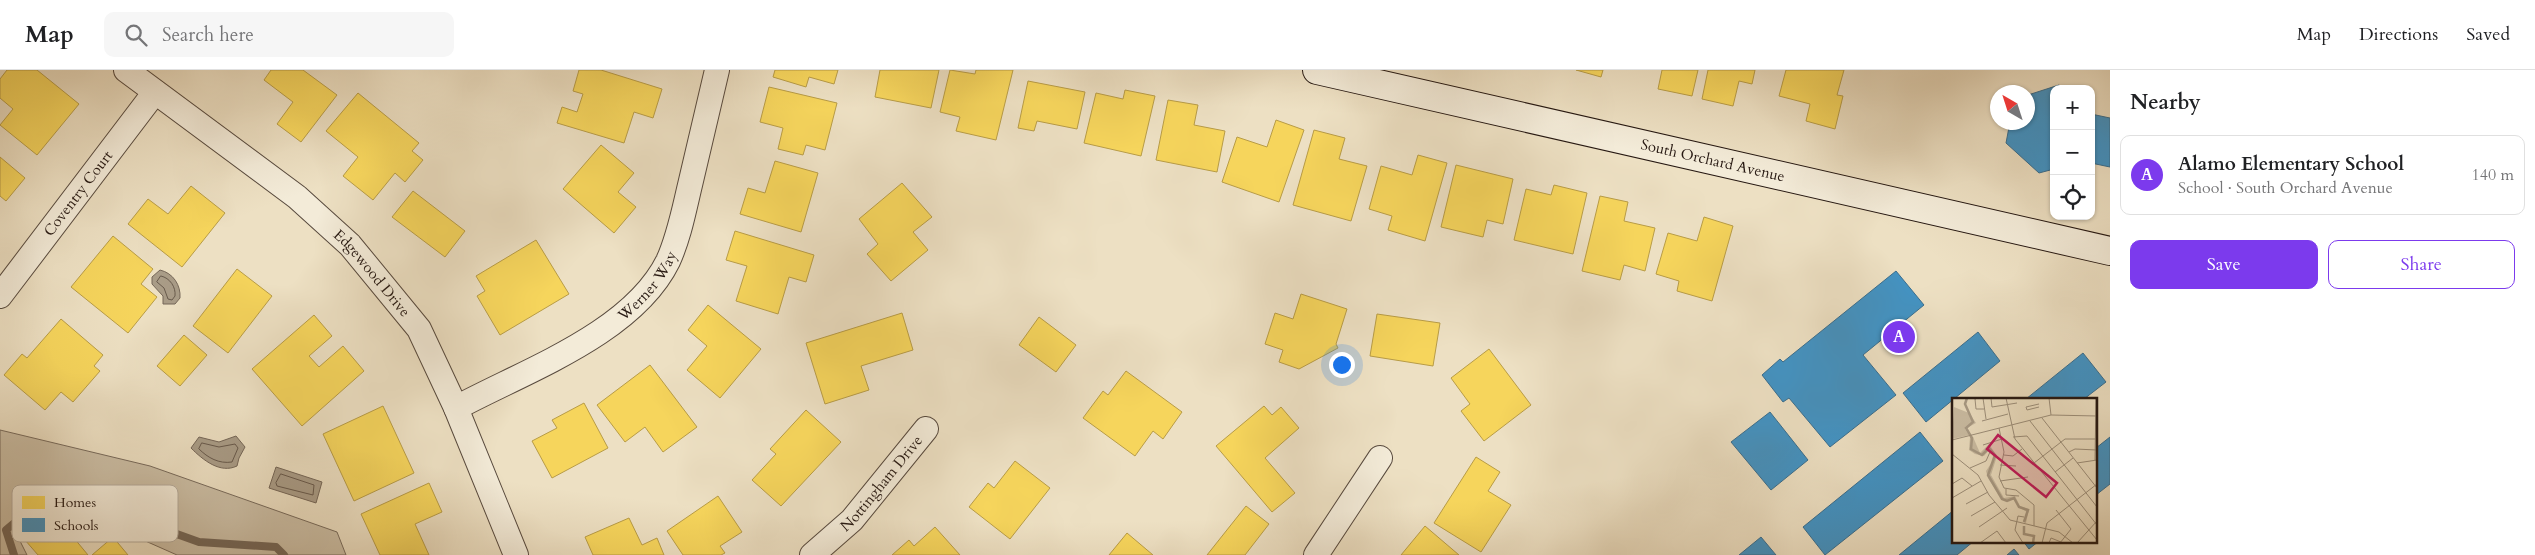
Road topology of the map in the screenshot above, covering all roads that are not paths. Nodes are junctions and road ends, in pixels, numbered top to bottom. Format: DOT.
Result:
graph roads {
  1 [pos="126,70"];
  2 [pos="717,70"];
  3 [pos="1317,70"];
  4 [pos="156,92"];
  5 [pos="2110,250"];
  6 [pos="0,296"];
  7 [pos="456,408"];
  8 [pos="926,430"];
  9 [pos="1380,458"];
  10 [pos="516,555"];
  11 [pos="812,555"];
  12 [pos="1316,555"];
  1 -- 4 [label="street, Edgewood Drive"];
  2 -- 7 [label="street, Werner Way"];
  3 -- 5 [label="street, South Orchard Avenue"];
  4 -- 6 [label="street, Coventry Court"];
  4 -- 7 [label="street, Edgewood Drive"];
  7 -- 10 [label="street, Edgewood Drive"];
  8 -- 11 [label="street, Nottingham Drive"];
  9 -- 12 [label="street"];
}
